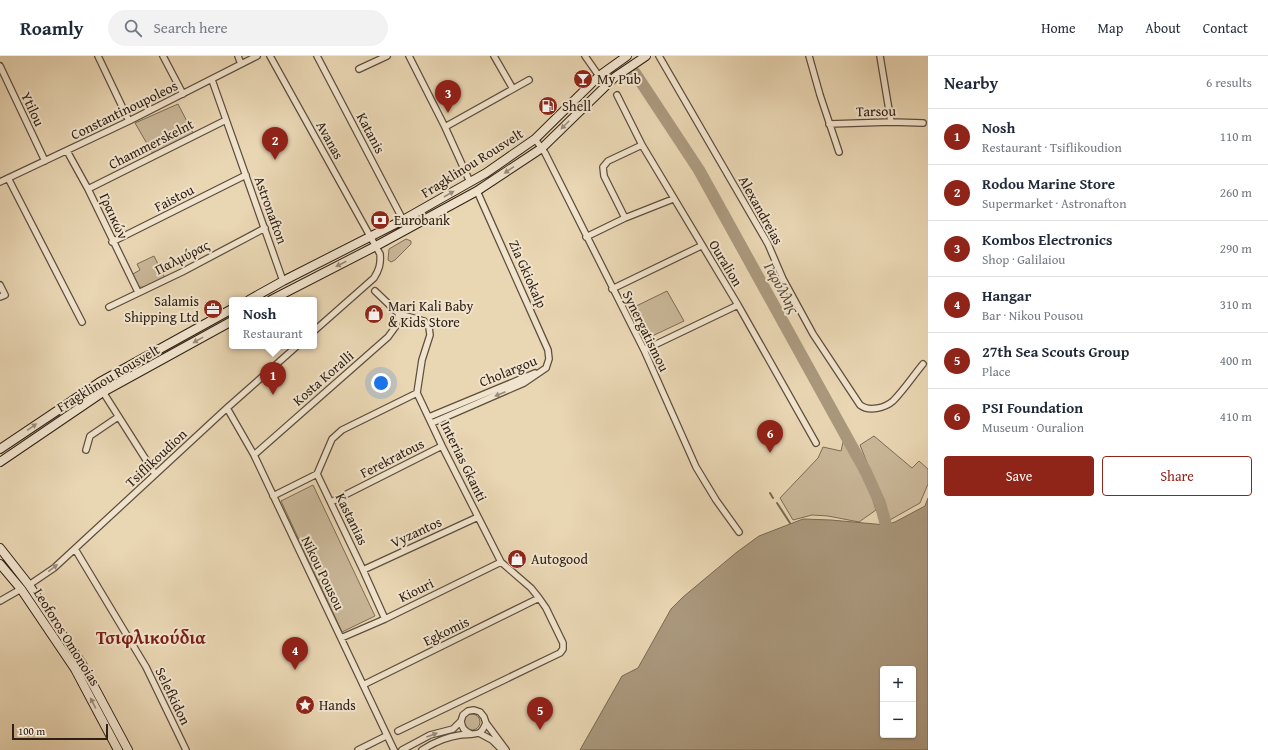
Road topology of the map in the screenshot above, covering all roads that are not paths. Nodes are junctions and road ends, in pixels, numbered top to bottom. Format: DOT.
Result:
graph roads {
  1 [pos="98,56"];
  2 [pos="163,56"];
  3 [pos="238,56"];
  4 [pos="257,56"];
  5 [pos="270,56"];
  6 [pos="317,56"];
  7 [pos="387,56"];
  8 [pos="409,56"];
  9 [pos="494,56"];
  10 [pos="585,56"];
  11 [pos="627,56"];
  12 [pos="646,56"];
  13 [pos="659,56"];
  14 [pos="809,56"];
  15 [pos="880,56"];
  16 [pos="242,64"];
  17 [pos="0,66"];
  18 [pos="359,69"];
  19 [pos="598,76"];
  20 [pos="212,80"];
  21 [pos="529,80"];
  22 [pos="513,89"];
  23 [pos="183,94"];
  24 [pos="616,95"];
  25 [pos="226,120"];
  26 [pos="129,121"];
  27 [pos="891,122"];
  28 [pos="923,123"];
  29 [pos="830,124"];
  30 [pos="445,127"];
  31 [pos="535,139"];
  32 [pos="642,145"];
  33 [pos="542,148"];
  34 [pos="67,151"];
  35 [pos="839,152"];
  36 [pos="45,162"];
  37 [pos="246,175"];
  38 [pos="8,178"];
  39 [pos="0,182"];
  40 [pos="470,182"];
  41 [pos="88,189"];
  42 [pos="477,191"];
  43 [pos="673,199"];
  44 [pos="625,218"];
  45 [pos="403,220"];
  46 [pos="265,228"];
  47 [pos="370,237"];
  48 [pos="586,237"];
  49 [pos="112,242"];
  50 [pos="376,246"];
  51 [pos="701,246"];
  52 [pos="284,281"];
  53 [pos="0,285"];
  54 [pos="612,289"];
  55 [pos="375,291"];
  56 [pos="138,292"];
  57 [pos="255,297"];
  58 [pos="277,297"];
  59 [pos="0,298"];
  60 [pos="738,305"];
  61 [pos="109,308"];
  62 [pos="229,311"];
  63 [pos="399,314"];
  64 [pos="82,322"];
  65 [pos="229,323"];
  66 [pos="317,328"];
  67 [pos="294,349"];
  68 [pos="644,350"];
  69 [pos="923,364"];
  70 [pos="546,368"];
  71 [pos="103,392"];
  72 [pos="417,393"];
  73 [pos="227,408"];
  74 [pos="118,417"];
  75 [pos="428,417"];
  76 [pos="432,423"];
  77 [pos="816,443"];
  78 [pos="442,446"];
  79 [pos="0,449"];
  80 [pos="86,450"];
  81 [pos="254,455"];
  82 [pos="0,462"];
  83 [pos="155,474"];
  84 [pos="317,474"];
  85 [pos="273,496"];
  86 [pos="331,502"];
  87 [pos="478,517"];
  88 [pos="738,532"];
  89 [pos="0,548"];
  90 [pos="76,549"];
  91 [pos="501,562"];
  92 [pos="0,564"];
  93 [pos="363,570"];
  94 [pos="29,585"];
  95 [pos="21,589"];
  96 [pos="539,598"];
  97 [pos="0,601"];
  98 [pos="385,619"];
  99 [pos="341,638"];
  100 [pos="363,685"];
  101 [pos="461,721"];
  102 [pos="486,723"];
  103 [pos="398,731"];
  104 [pos="479,733"];
  105 [pos="471,734"];
  106 [pos="386,736"];
  107 [pos="118,750"];
  108 [pos="128,750"];
  109 [pos="186,750"];
  110 [pos="358,750"];
  111 [pos="394,750"];
  112 [pos="402,750"];
  113 [pos="422,750"];
  114 [pos="502,750"];
  115 [pos="506,750"];
  1 -- 26 [label="street"];
  2 -- 23 [label="street"];
  3 -- 16 [label="street"];
  4 -- 16 [label="street, Constantinoupoleos"];
  5 -- 47 [label="street, Avanas"];
  6 -- 45 [label="street, Katanis"];
  7 -- 18 [label="street"];
  8 -- 30 [label="street"];
  9 -- 22 [label="street"];
  10 -- 19 [label="street"];
  11 -- 19 [label="main road, Fragklinou Rousvelt"];
  12 -- 33 [label="main road, Fragklinou Rousvelt, one-way"];
  13 -- 69 [label="street, Alexandreias"];
  14 -- 29 [label="street"];
  15 -- 27 [label="street"];
  16 -- 20 [label="street, Constantinoupoleos"];
  17 -- 36 [label="street, Ytilou"];
  19 -- 31 [label="main road, Fragklinou Rousvelt"];
  20 -- 23 [label="street, Constantinoupoleos"];
  20 -- 25 [label="street, Astronafton"];
  21 -- 22 [label="street"];
  22 -- 30 [label="street"];
  23 -- 26 [label="street, Constantinoupoleos"];
  24 -- 32 [label="street, Ouralion"];
  25 -- 37 [label="street, Astronafton"];
  25 -- 41 [label="street, Chammerskelnt"];
  26 -- 34 [label="street, Constantinoupoleos"];
  27 -- 28 [label="street, Tarsou"];
  27 -- 29 [label="street, Tarsou"];
  29 -- 35 [label="street"];
  30 -- 40 [label="street"];
  31 -- 33 [label="street, Synergatismou"];
  31 -- 40 [label="main road, Fragklinou Rousvelt"];
  32 -- 43 [label="street, Ouralion"];
  32 -- 44 [label="street"];
  33 -- 42 [label="main road, Fragklinou Rousvelt, one-way"];
  33 -- 48 [label="street, Synergatismou"];
  34 -- 36 [label="street, Constantinoupoleos"];
  34 -- 41 [label="street, Γραικών"];
  36 -- 38 [label="street, Constantinoupoleos"];
  37 -- 46 [label="street, Astronafton"];
  37 -- 49 [label="street, Faistou"];
  38 -- 39 [label="street, Constantinoupoleos"];
  38 -- 64 [label="street"];
  45 -- 40 [label="main road, Fragklinou Rousvelt, one-way"];
  41 -- 49 [label="street, Γραικών"];
  42 -- 50 [label="main road, Fragklinou Rousvelt"];
  42 -- 70 [label="street, Zia Gkiokalp"];
  43 -- 44 [label="street"];
  43 -- 51 [label="street, Ouralion"];
  44 -- 48 [label="street"];
  45 -- 47 [label="main road, Fragklinou Rousvelt"];
  46 -- 52 [label="street, Astronafton"];
  46 -- 56 [label="street, Παλμύρας"];
  47 -- 50 [label="street"];
  47 -- 52 [label="main road, Fragklinou Rousvelt"];
  48 -- 54 [label="street, Synergatismou"];
  49 -- 56 [label="street, Γραικών"];
  50 -- 58 [label="main road, Fragklinou Rousvelt, one-way"];
  50 -- 66 [label="street"];
  51 -- 54 [label="street"];
  51 -- 60 [label="street, Ouralion"];
  52 -- 57 [label="main road, Fragklinou Rousvelt"];
  53 -- 59 [label="street"];
  54 -- 68 [label="street, Synergatismou"];
  55 -- 63 [label="street"];
  56 -- 61 [label="street, Παλμύρας"];
  60 -- 68 [label="street"];
  60 -- 77 [label="street, Ouralion"];
  79 -- 62 [label="main road, Fragklinou Rousvelt, one-way"];
  63 -- 72 [label="street"];
  63 -- 81 [label="street, Kosta Koralli"];
  65 -- 71 [label="main road, Fragklinou Rousvelt, one-way"];
  67 -- 73 [label="street, Tsiflikoudion"];
  68 -- 88 [label="street, Synergatismou"];
  70 -- 75 [label="street, Cholargou"];
  70 -- 76 [label="street, Cholargou, one-way"];
  71 -- 74 [label="street"];
  71 -- 82 [label="main road, Fragklinou Rousvelt"];
  72 -- 75 [label="street, Interias Gkanti"];
  72 -- 84 [label="street"];
  73 -- 81 [label="street, Nikou Pousou"];
  73 -- 83 [label="street, Tsiflikoudion"];
  74 -- 80 [label="street"];
  74 -- 83 [label="street"];
  75 -- 76 [label="street, Interias Gkanti"];
  76 -- 78 [label="street, Interias Gkanti"];
  78 -- 86 [label="street, Ferekratous"];
  78 -- 87 [label="street, Interias Gkanti"];
  81 -- 85 [label="street, Nikou Pousou"];
  83 -- 90 [label="street, Tsiflikoudion"];
  84 -- 85 [label="street"];
  84 -- 86 [label="street, Kastanias"];
  85 -- 99 [label="street, Nikou Pousou"];
  86 -- 93 [label="street, Kastanias"];
  87 -- 91 [label="street, Interias Gkanti"];
  87 -- 93 [label="street, Vyzantos"];
  89 -- 94 [label="main road, Leoforos Omonoias"];
  94 -- 90 [label="street, Tsiflikoudion, one-way"];
  90 -- 109 [label="street, Selefkidon"];
  91 -- 96 [label="street, Interias Gkanti"];
  91 -- 98 [label="street, Kiouri"];
  92 -- 95 [label="main road, Leoforos Omonoias"];
  93 -- 98 [label="street, Kastanias"];
  94 -- 108 [label="main road, Leoforos Omonoias"];
  95 -- 97 [label="street"];
  107 -- 95 [label="main road, Leoforos Omonoias, one-way"];
  96 -- 100 [label="street, Egkomis"];
  96 -- 103 [label="street, Interias Gkanti"];
  98 -- 99 [label="street, Kiouri"];
  99 -- 100 [label="street, Nikou Pousou"];
  100 -- 106 [label="street, Nikou Pousou"];
  101 -- 102 [label="street"];
  101 -- 105 [label="street"];
  112 -- 101 [label="street, one-way"];
  102 -- 104 [label="street"];
  102 -- 115 [label="street"];
  104 -- 105 [label="street"];
  104 -- 114 [label="street"];
  105 -- 113 [label="street"];
  106 -- 110 [label="street"];
  106 -- 111 [label="street, Nikou Pousou"];
}
